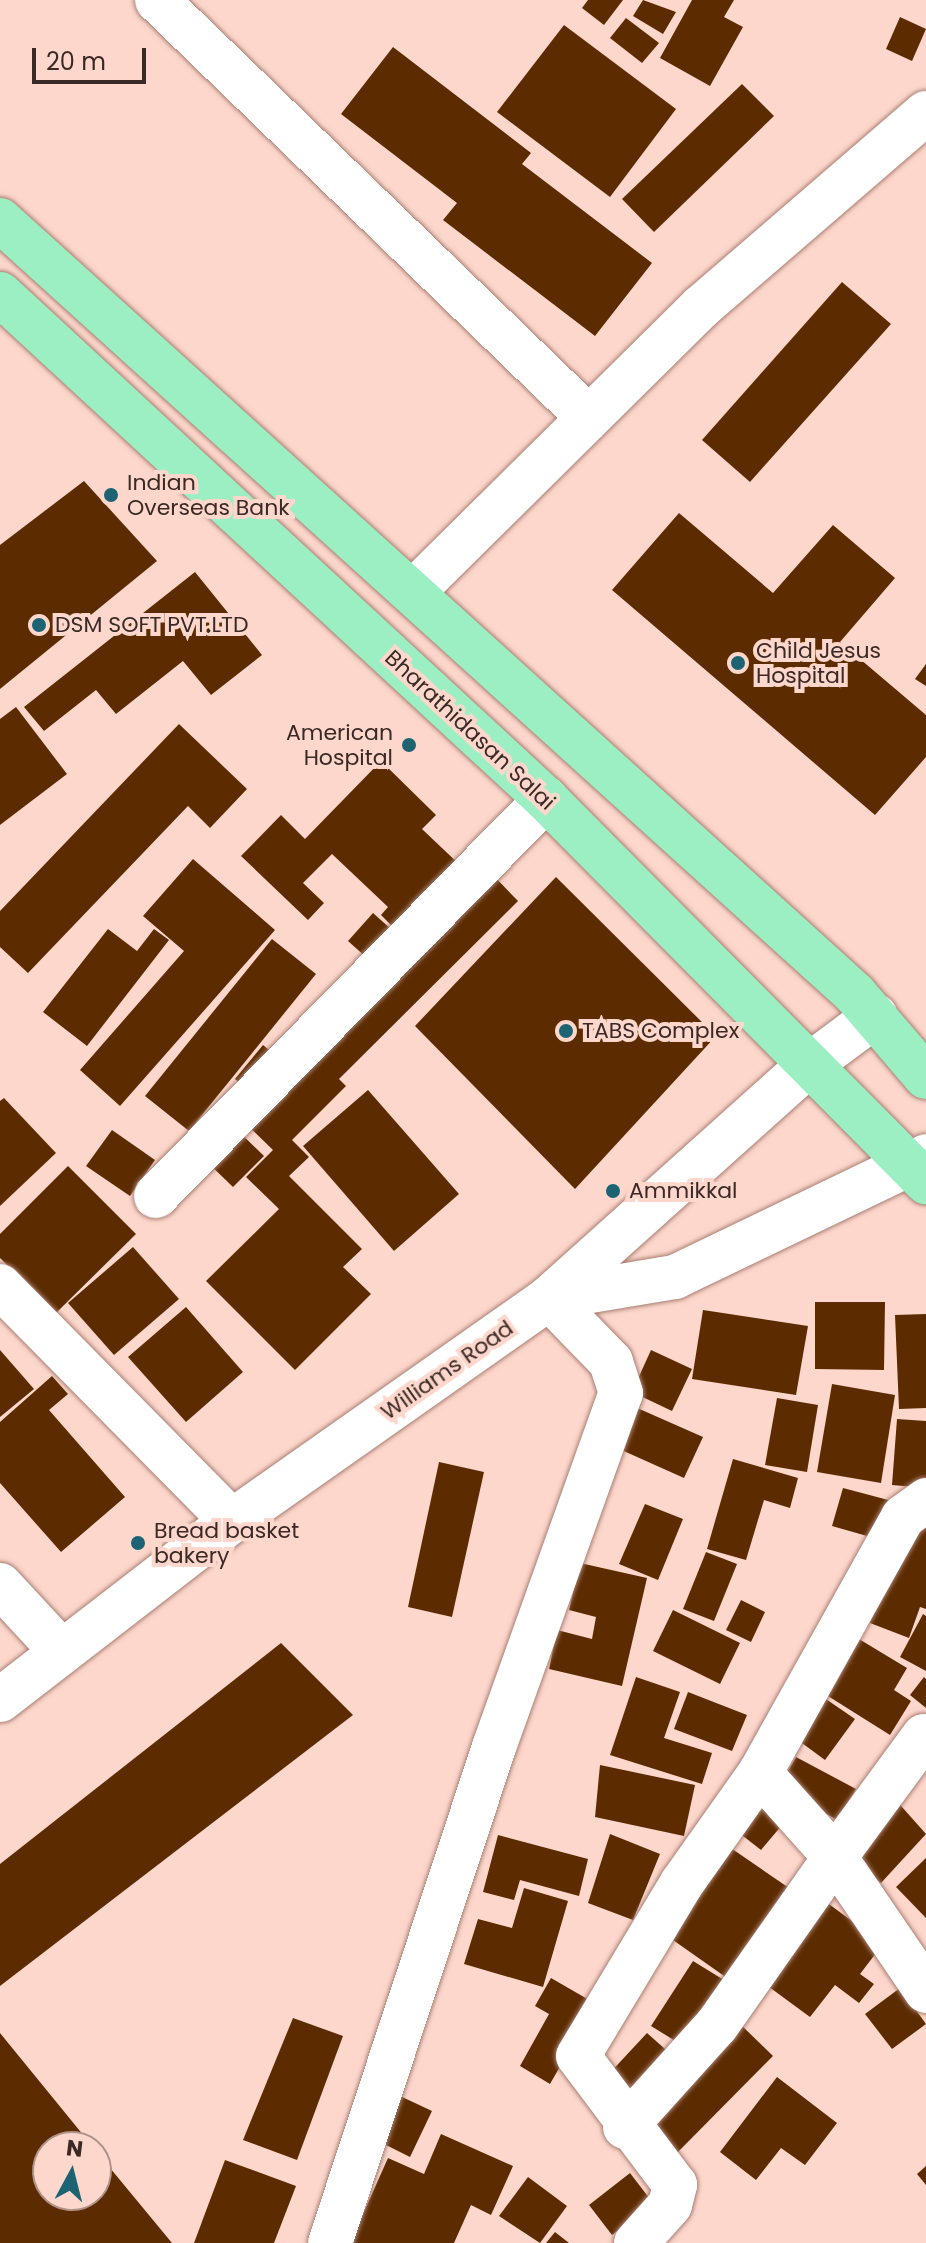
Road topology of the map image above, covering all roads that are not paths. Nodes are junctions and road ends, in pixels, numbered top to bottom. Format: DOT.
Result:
graph roads {
  1 [pos="157,0"];
  2 [pos="926,113"];
  3 [pos="4,230"];
  4 [pos="0,294"];
  5 [pos="589,418"];
  6 [pos="413,592"];
  7 [pos="546,799"];
  8 [pos="875,1016"];
  9 [pos="808,1066"];
  10 [pos="926,1077"];
  11 [pos="920,1167"];
  12 [pos="156,1196"];
  13 [pos="0,1286"];
  14 [pos="549,1298"];
  15 [pos="926,1500"];
  16 [pos="232,1521"];
  17 [pos="0,1585"];
  18 [pos="62,1652"];
  19 [pos="0,1700"];
  20 [pos="924,1736"];
  21 [pos="760,1773"];
  22 [pos="835,1857"];
  23 [pos="921,1965"];
  24 [pos="625,2127"];
  25 [pos="330,2243"];
  26 [pos="636,2243"];
  1 -- 5 [label="street"];
  2 -- 5 [label="street"];
  3 -- 6 [label="main road"];
  4 -- 7 [label="main road, Bharathidasan Salai"];
  5 -- 6 [label="street"];
  6 -- 8 [label="main road"];
  7 -- 9 [label="main road, Bharathidasan Salai"];
  7 -- 12 [label="street"];
  8 -- 9 [label="street, Williams Road"];
  8 -- 10 [label="main road"];
  9 -- 11 [label="main road, Bharathidasan Salai"];
  9 -- 14 [label="street, Williams Road"];
  11 -- 14 [label="street"];
  13 -- 16 [label="street"];
  14 -- 16 [label="street, Williams Road"];
  14 -- 25 [label="street"];
  15 -- 21 [label="street"];
  16 -- 18 [label="street, Williams Road"];
  17 -- 18 [label="street"];
  18 -- 19 [label="street, Williams Road"];
  20 -- 22 [label="street"];
  21 -- 22 [label="street"];
  21 -- 24 [label="street"];
  22 -- 23 [label="street"];
  22 -- 24 [label="street"];
  24 -- 26 [label="street"];
}
